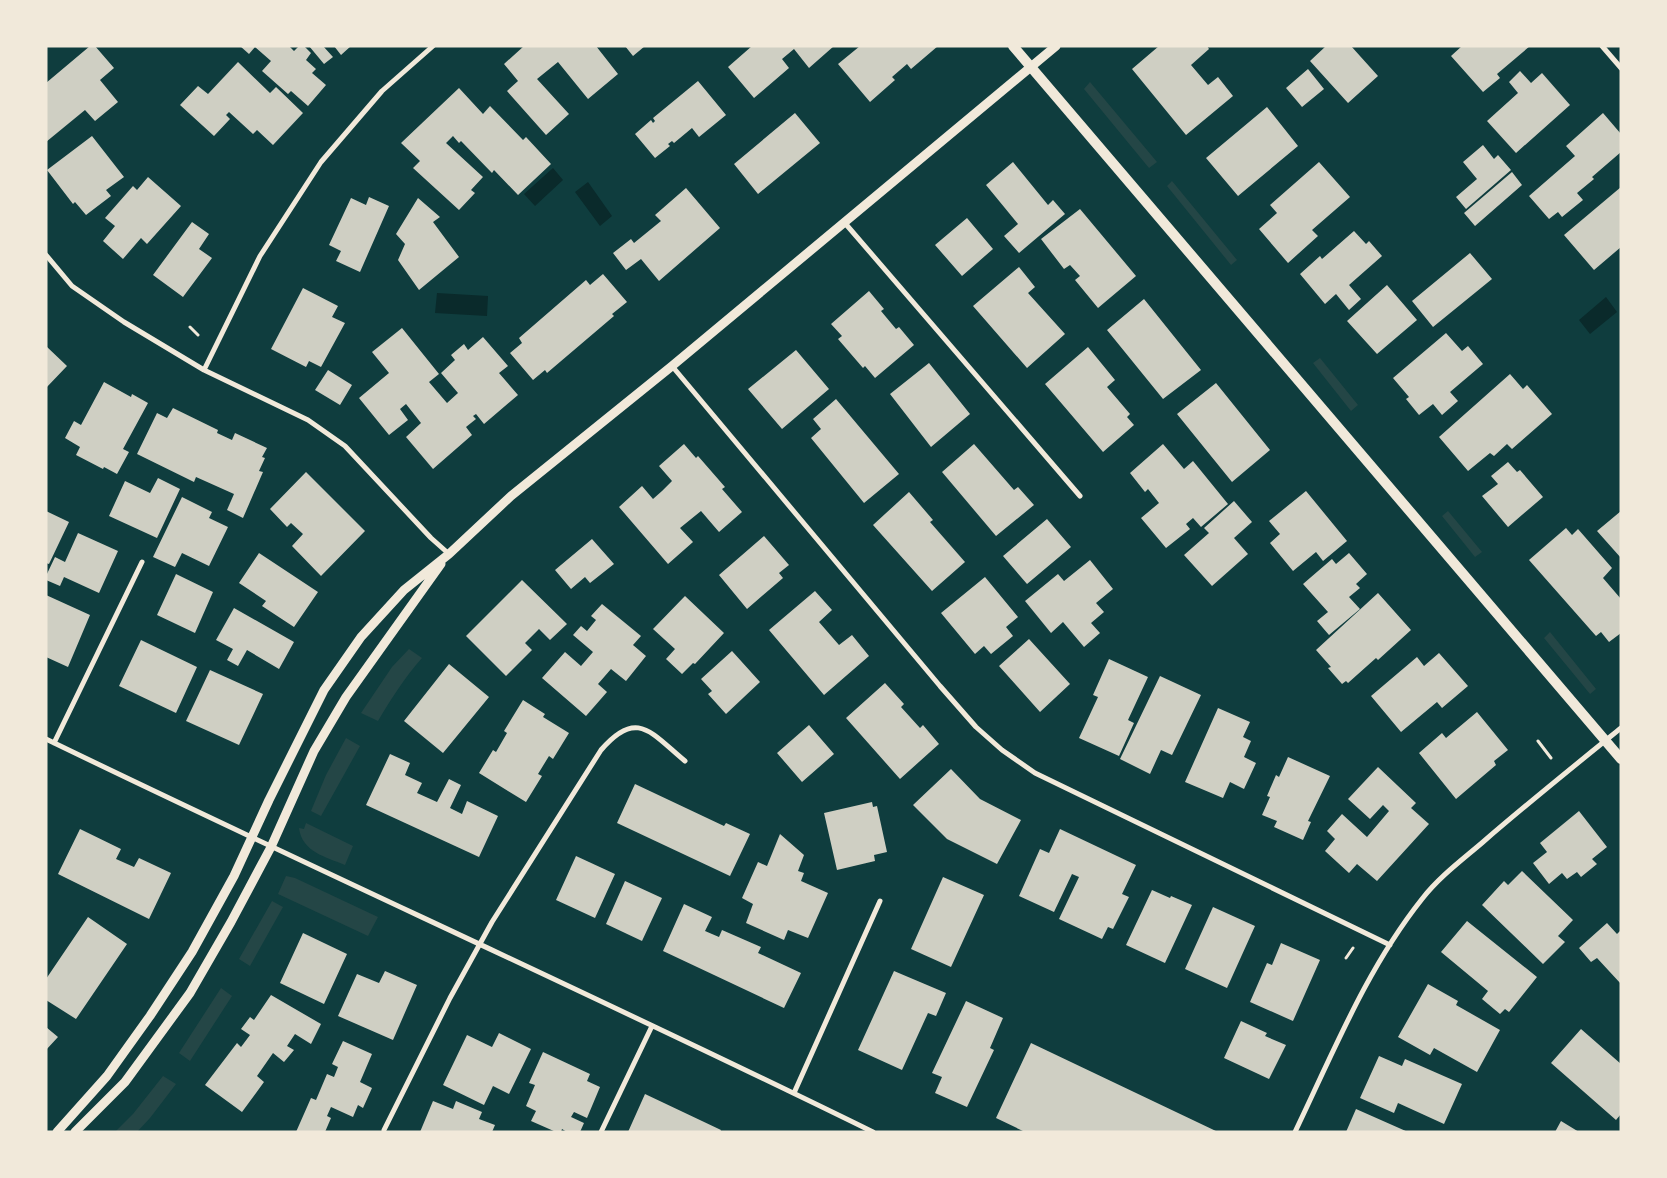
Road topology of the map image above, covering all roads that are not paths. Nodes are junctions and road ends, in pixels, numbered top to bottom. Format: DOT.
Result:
graph roads {
  1 [pos="433,46"];
  2 [pos="1013,46"];
  3 [pos="1056,46"];
  4 [pos="1602,46"];
  5 [pos="1030,68"];
  6 [pos="1621,68"];
  7 [pos="844,221"];
  8 [pos="46,255"];
  9 [pos="672,366"];
  10 [pos="204,370"];
  11 [pos="1080,496"];
  12 [pos="449,554"];
  13 [pos="142,562"];
  14 [pos="1621,728"];
  15 [pos="46,739"];
  16 [pos="1605,741"];
  17 [pos="54,743"];
  18 [pos="1621,759"];
  19 [pos="685,761"];
  20 [pos="252,839"];
  21 [pos="271,847"];
  22 [pos="880,901"];
  23 [pos="480,943"];
  24 [pos="1390,945"];
  25 [pos="652,1026"];
  26 [pos="794,1093"];
  27 [pos="384,1130"];
  28 [pos="57,1132"];
  29 [pos="76,1132"];
  30 [pos="601,1132"];
  31 [pos="872,1132"];
  32 [pos="1295,1132"];
  1 -- 10 [label="street"];
  2 -- 5 [label="main road"];
  3 -- 5 [label="street"];
  4 -- 6 [label="street"];
  5 -- 7 [label="street"];
  5 -- 16 [label="main road"];
  7 -- 9 [label="street"];
  7 -- 11 [label="street"];
  8 -- 10 [label="street"];
  9 -- 12 [label="street"];
  9 -- 24 [label="street"];
  10 -- 12 [label="street"];
  12 -- 20 [label="street"];
  12 -- 21 [label="street"];
  13 -- 17 [label="street"];
  14 -- 16 [label="street"];
  15 -- 17 [label="street"];
  16 -- 18 [label="main road"];
  16 -- 24 [label="street"];
  17 -- 20 [label="street"];
  19 -- 23 [label="street"];
  20 -- 21 [label="street"];
  20 -- 28 [label="street"];
  21 -- 23 [label="street"];
  21 -- 29 [label="street"];
  22 -- 26 [label="street"];
  23 -- 25 [label="street"];
  23 -- 27 [label="street"];
  24 -- 32 [label="street"];
  25 -- 26 [label="street"];
  25 -- 30 [label="street"];
  26 -- 31 [label="street"];
}
